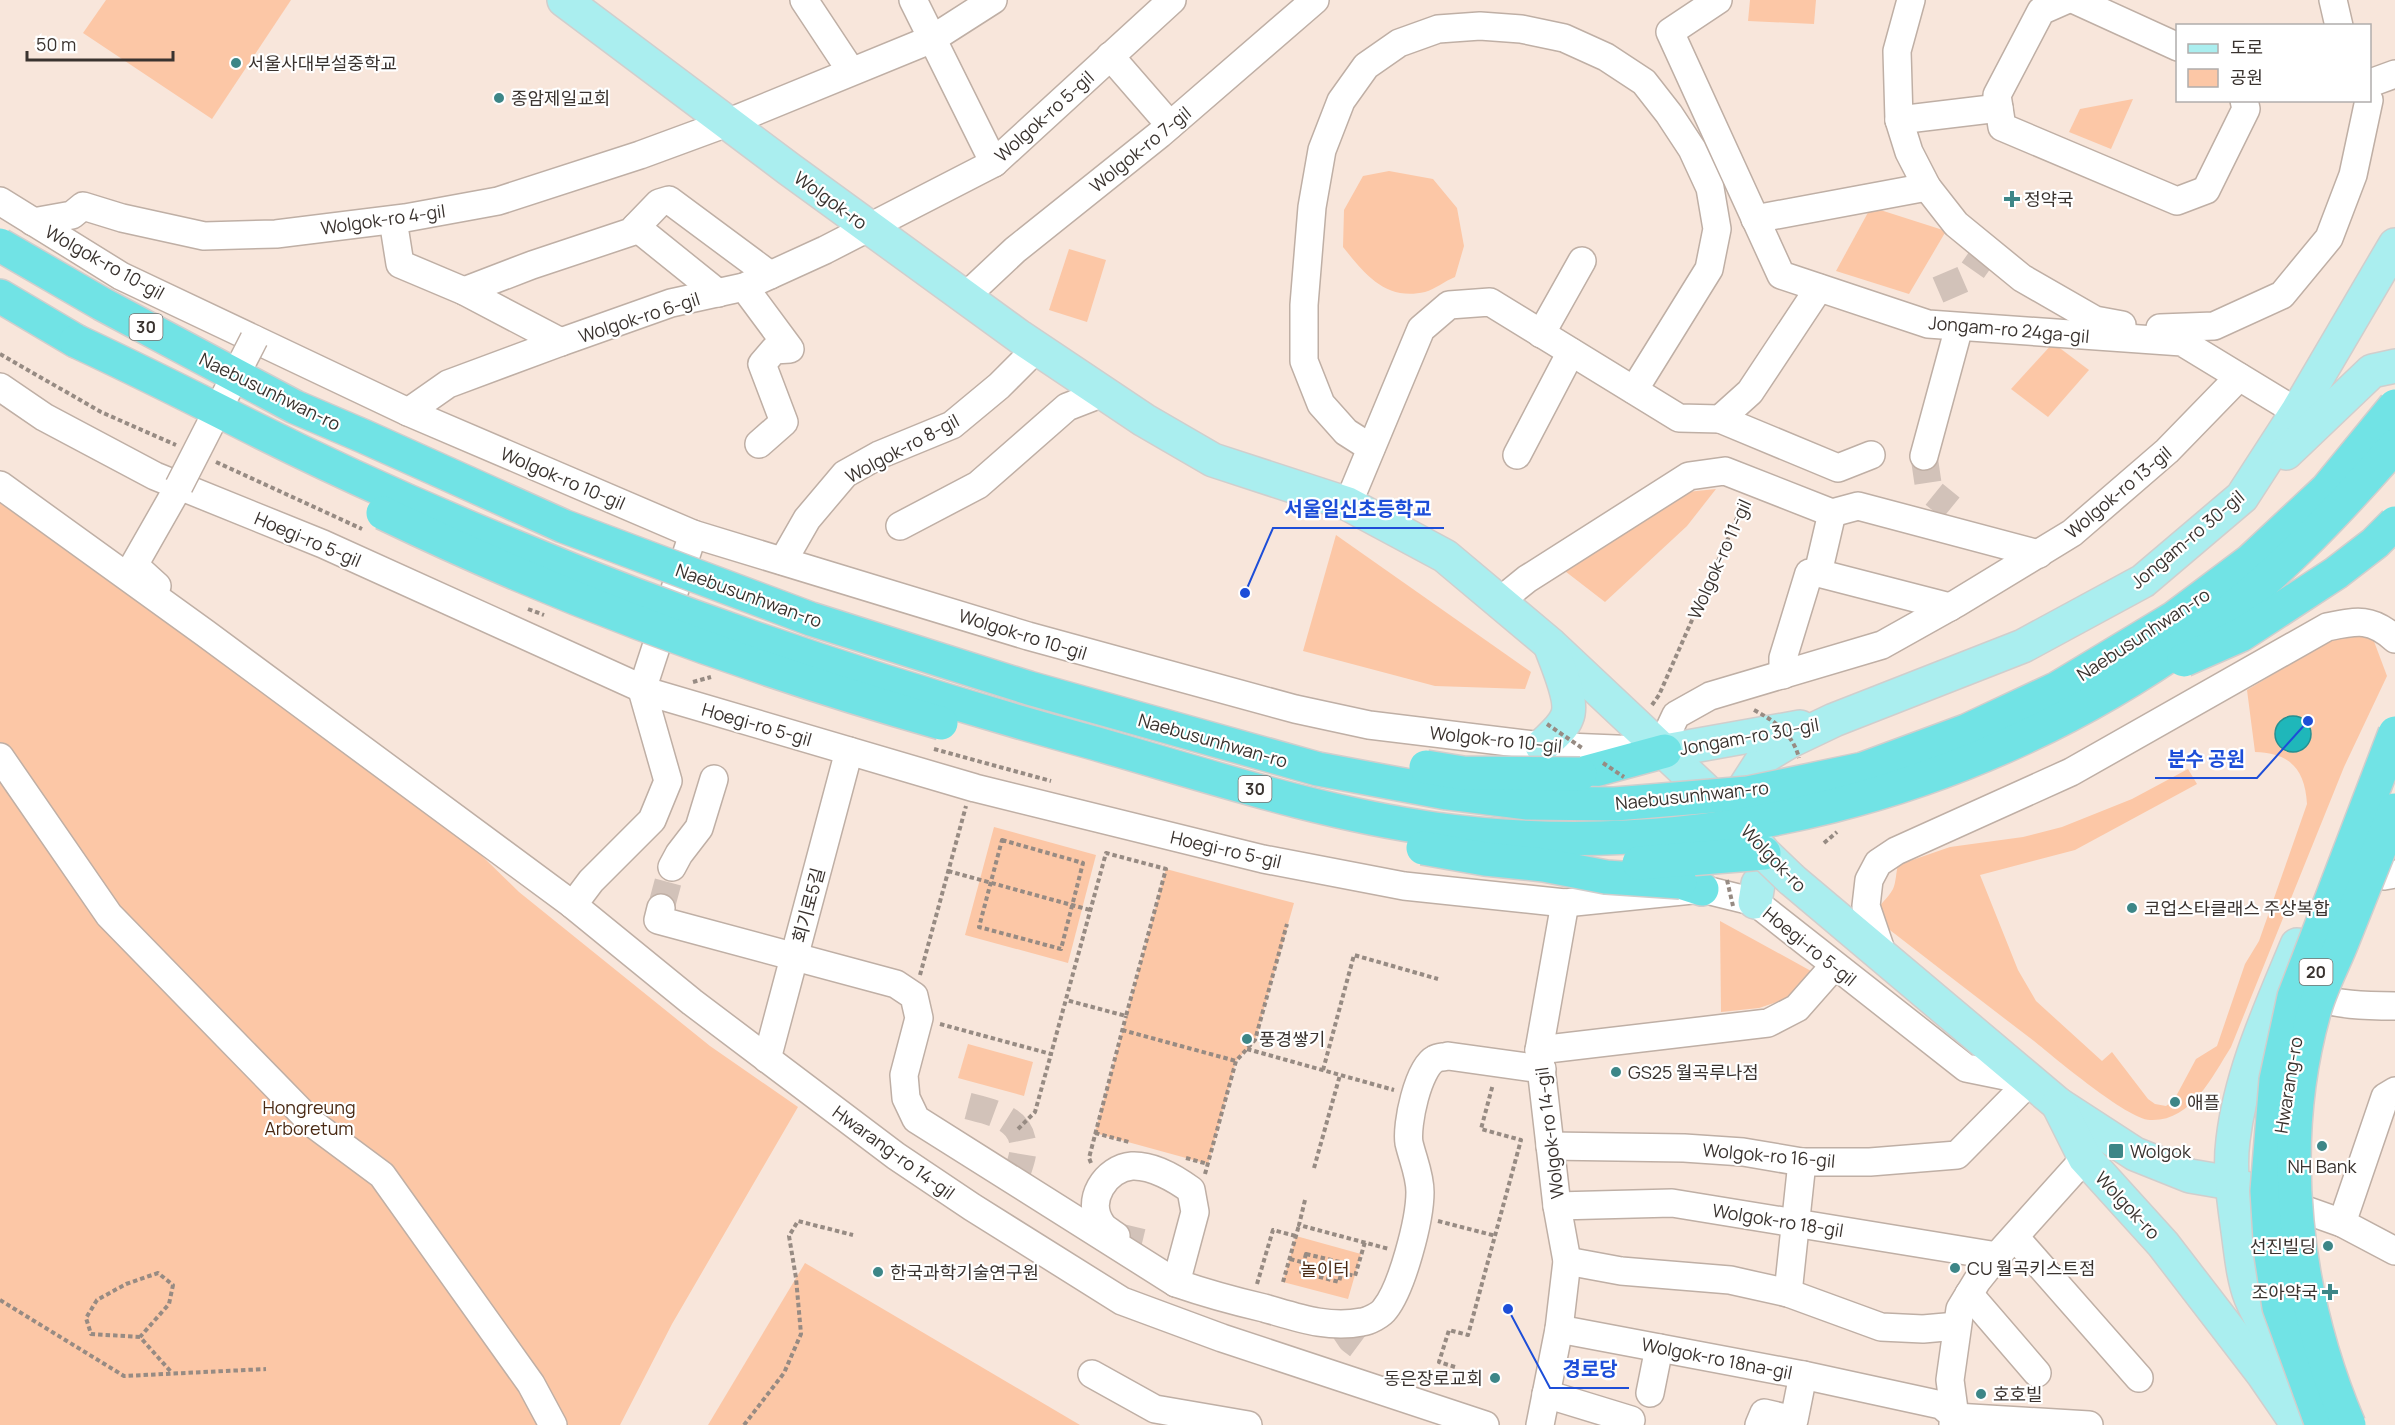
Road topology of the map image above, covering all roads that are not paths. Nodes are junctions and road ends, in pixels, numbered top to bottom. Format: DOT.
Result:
graph roads {
  1 [pos="564,0"];
  2 [pos="804,0"];
  3 [pos="913,0"];
  4 [pos="993,0"];
  5 [pos="1173,0"];
  6 [pos="1315,0"];
  7 [pos="1718,0"];
  8 [pos="1911,0"];
  9 [pos="2066,0"];
  10 [pos="2075,0"];
  11 [pos="2333,0"];
  12 [pos="2339,24"];
  13 [pos="932,39"];
  14 [pos="2176,46"];
  15 [pos="1110,56"];
  16 [pos="851,71"];
  17 [pos="2375,86"];
  18 [pos="2244,102"];
  19 [pos="1999,108"];
  20 [pos="1899,120"];
  21 [pos="727,123"];
  22 [pos="1170,125"];
  23 [pos="994,163"];
  24 [pos="1927,187"];
  25 [pos="0,201"];
  26 [pos="1755,219"];
  27 [pos="393,220"];
  28 [pos="33,222"];
  29 [pos="868,226"];
  30 [pos="636,227"];
  31 [pos="0,245"];
  32 [pos="2395,245"];
  33 [pos="1582,261"];
  34 [pos="770,275"];
  35 [pos="1819,288"];
  36 [pos="731,290"];
  37 [pos="464,291"];
  38 [pos="0,296"];
  39 [pos="965,297"];
  40 [pos="1959,327"];
  41 [pos="1541,334"];
  42 [pos="254,339"];
  43 [pos="76,341"];
  44 [pos="561,342"];
  45 [pos="1037,348"];
  46 [pos="1571,352"];
  47 [pos="2395,366"];
  48 [pos="2240,377"];
  49 [pos="0,387"];
  50 [pos="1634,390"];
  51 [pos="1103,393"];
  52 [pos="2395,406"];
  53 [pos="294,407"];
  54 [pos="408,412"];
  55 [pos="2296,412"];
  56 [pos="1720,419"];
  57 [pos="759,444"];
  58 [pos="2395,446"];
  59 [pos="1371,448"];
  60 [pos="1517,455"];
  61 [pos="1871,455"];
  62 [pos="1924,456"];
  63 [pos="0,485"];
  64 [pos="179,486"];
  65 [pos="2242,497"];
  66 [pos="1348,504"];
  67 [pos="1832,513"];
  68 [pos="2395,523"];
  69 [pos="900,526"];
  70 [pos="693,534"];
  71 [pos="2039,554"];
  72 [pos="783,561"];
  73 [pos="1818,573"];
  74 [pos="1500,602"];
  75 [pos="1950,606"];
  76 [pos="205,633"];
  77 [pos="2395,639"];
  78 [pos="1551,645"];
  79 [pos="1783,675"];
  80 [pos="642,690"];
  81 [pos="2097,698"];
  82 [pos="2395,715"];
  83 [pos="1834,720"];
  84 [pos="2395,733"];
  85 [pos="1542,746"];
  86 [pos="1665,750"];
  87 [pos="849,751"];
  88 [pos="2395,755"];
  89 [pos="0,757"];
  90 [pos="714,779"];
  91 [pos="2395,810"];
  92 [pos="1735,818"];
  93 [pos="1544,866"];
  94 [pos="2355,866"];
  95 [pos="672,867"];
  96 [pos="2395,874"];
  97 [pos="1759,880"];
  98 [pos="1691,886"];
  99 [pos="1566,903"];
  100 [pos="573,905"];
  101 [pos="661,908"];
  102 [pos="1883,956"];
  103 [pos="795,957"];
  104 [pos="1834,966"];
  105 [pos="2307,995"];
  106 [pos="2395,1006"];
  107 [pos="767,1059"];
  108 [pos="1540,1060"];
  109 [pos="2030,1081"];
  110 [pos="2392,1096"];
  111 [pos="2058,1104"];
  112 [pos="1550,1146"];
  113 [pos="2085,1158"];
  114 [pos="1802,1162"];
  115 [pos="2231,1184"];
  116 [pos="2276,1199"];
  117 [pos="1557,1206"];
  118 [pos="1796,1223"];
  119 [pos="2342,1223"];
  120 [pos="1116,1236"];
  121 [pos="2006,1246"];
  122 [pos="2395,1251"];
  123 [pos="1567,1261"];
  124 [pos="1176,1283"];
  125 [pos="1788,1293"];
  126 [pos="1969,1294"];
  127 [pos="1957,1326"];
  128 [pos="1559,1329"];
  129 [pos="1659,1347"];
  130 [pos="2037,1373"];
  131 [pos="1092,1374"];
  132 [pos="1803,1375"];
  133 [pos="2139,1378"];
  134 [pos="1650,1393"];
  135 [pos="1546,1394"];
  136 [pos="1145,1420"];
  137 [pos="1631,1420"];
  138 [pos="2313,1421"];
  139 [pos="1958,1422"];
  140 [pos="554,1425"];
  141 [pos="1248,1425"];
  142 [pos="1485,1425"];
  143 [pos="1540,1425"];
  144 [pos="1759,1425"];
  145 [pos="2089,1425"];
  146 [pos="2349,1425"];
  1 -- 21 [label="main road, Wolgok-ro"];
  2 -- 16 [label="street"];
  3 -- 13 [label="street"];
  4 -- 13 [label="street, Wolgok-ro 4-gil"];
  5 -- 15 [label="street, Wolgok-ro 5-gil"];
  6 -- 22 [label="street, Wolgok-ro 7-gil"];
  7 -- 26 [label="street, Jongam-ro 24ga-gil"];
  8 -- 20 [label="street"];
  9 -- 19 [label="street"];
  10 -- 14 [label="street"];
  11 -- 12 [label="street"];
  13 -- 16 [label="street, Wolgok-ro 4-gil"];
  13 -- 23 [label="street"];
  15 -- 22 [label="street"];
  15 -- 23 [label="street, Wolgok-ro 5-gil"];
  16 -- 21 [label="street, Wolgok-ro 4-gil"];
  17 -- 24 [label="street"];
  18 -- 19 [label="street"];
  19 -- 20 [label="street"];
  20 -- 24 [label="street"];
  21 -- 27 [label="street, Wolgok-ro 4-gil"];
  21 -- 29 [label="main road, Wolgok-ro"];
  22 -- 39 [label="street, Wolgok-ro 7-gil"];
  23 -- 29 [label="street, Wolgok-ro 5-gil"];
  24 -- 26 [label="street"];
  25 -- 28 [label="street, Wolgok-ro 10-gil"];
  26 -- 35 [label="street, Jongam-ro 24ga-gil"];
  27 -- 28 [label="street, Wolgok-ro 4-gil"];
  27 -- 37 [label="street, Wolgok-ro 6-gil"];
  28 -- 42 [label="street, Wolgok-ro 10-gil"];
  29 -- 34 [label="street, Wolgok-ro 6-gil"];
  29 -- 39 [label="main road, Wolgok-ro"];
  30 -- 34 [label="street"];
  30 -- 36 [label="street, Wolgok-ro 6-gil"];
  30 -- 37 [label="street"];
  31 -- 53 [label="highway, Naebusunhwan-ro / 30, bridge"];
  32 -- 55 [label="main road, Jongam-ro 30-gil"];
  33 -- 41 [label="street"];
  34 -- 36 [label="street, Wolgok-ro 6-gil"];
  35 -- 40 [label="street, Jongam-ro 24ga-gil"];
  35 -- 56 [label="street"];
  36 -- 44 [label="street, Wolgok-ro 6-gil"];
  36 -- 57 [label="street, Wolgok-ro 6-gil"];
  37 -- 44 [label="street, Wolgok-ro 6-gil"];
  38 -- 43 [label="highway, Naebusunhwan-ro / 30"];
  39 -- 45 [label="main road, Wolgok-ro"];
  40 -- 48 [label="street, Jongam-ro 24ga-gil"];
  40 -- 62 [label="street"];
  41 -- 46 [label="street"];
  41 -- 59 [label="street"];
  42 -- 54 [label="street, Wolgok-ro 10-gil"];
  42 -- 64 [label="street, bridge"];
  43 -- 81 [label="highway, Naebusunhwan-ro / 30, bridge"];
  43 -- 93 [label="highway, bridge"];
  44 -- 54 [label="street"];
  45 -- 51 [label="main road, Wolgok-ro"];
  45 -- 72 [label="street, Wolgok-ro 8-gil"];
  46 -- 50 [label="street"];
  46 -- 60 [label="street"];
  47 -- 65 [label="main road"];
  48 -- 55 [label="street, Jongam-ro 24ga-gil"];
  48 -- 71 [label="street, Wolgok-ro 13-gil"];
  49 -- 64 [label="street, Hoegi-ro 5-gil"];
  50 -- 56 [label="street"];
  50 -- 59 [label="street"];
  51 -- 66 [label="main road, Wolgok-ro"];
  51 -- 69 [label="street"];
  52 -- 53 [label="highway, Naebusunhwan-ro / 30, bridge"];
  53 -- 86 [label="highway, bridge"];
  54 -- 70 [label="street, Wolgok-ro 10-gil"];
  55 -- 65 [label="main road, Jongam-ro 30-gil"];
  56 -- 61 [label="street"];
  58 -- 81 [label="highway, Naebusunhwan-ro / 30, bridge"];
  59 -- 66 [label="street"];
  63 -- 76 [label="street"];
  64 -- 76 [label="street"];
  64 -- 80 [label="street, Hoegi-ro 5-gil"];
  65 -- 83 [label="main road, Jongam-ro 30-gil"];
  66 -- 74 [label="main road, Wolgok-ro"];
  67 -- 71 [label="street"];
  67 -- 73 [label="street"];
  67 -- 74 [label="street, Wolgok-ro 11-gil"];
  68 -- 81 [label="highway, bridge"];
  70 -- 72 [label="street, Wolgok-ro 10-gil"];
  70 -- 80 [label="street"];
  71 -- 75 [label="street, Wolgok-ro 13-gil"];
  72 -- 85 [label="street, Wolgok-ro 10-gil"];
  73 -- 75 [label="street"];
  73 -- 79 [label="street"];
  74 -- 78 [label="main road, Wolgok-ro"];
  75 -- 79 [label="street, Wolgok-ro 13-gil"];
  76 -- 100 [label="street, Hwarang-ro 14-gil"];
  77 -- 102 [label="street"];
  78 -- 85 [label="main road"];
  78 -- 86 [label="main road, Wolgok-ro"];
  79 -- 86 [label="street, Wolgok-ro 13-gil"];
  80 -- 87 [label="street, Hoegi-ro 5-gil"];
  80 -- 100 [label="street"];
  82 -- 115 [label="main road"];
  83 -- 86 [label="main road, Jongam-ro 30-gil"];
  83 -- 92 [label="main road, Jongam-ro 30-gil"];
  84 -- 138 [label="highway, bridge"];
  85 -- 86 [label="street, Wolgok-ro 10-gil"];
  86 -- 92 [label="main road, Wolgok-ro"];
  87 -- 99 [label="street, Hoegi-ro 5-gil"];
  87 -- 103 [label="street, 회기로5길"];
  88 -- 94 [label="main road, Hwarang-ro / 20"];
  89 -- 140 [label="street"];
  90 -- 95 [label="street"];
  91 -- 146 [label="highway, bridge"];
  92 -- 97 [label="main road, Wolgok-ro, bridge"];
  93 -- 97 [label="highway, bridge"];
  93 -- 98 [label="highway, bridge"];
  94 -- 96 [label="street"];
  94 -- 105 [label="main road, Hwarang-ro / 20"];
  97 -- 98 [label="street, Hoegi-ro 5-gil"];
  97 -- 102 [label="main road, Wolgok-ro, bridge"];
  97 -- 104 [label="street, Hoegi-ro 5-gil"];
  98 -- 99 [label="street, Hoegi-ro 5-gil"];
  99 -- 108 [label="street"];
  100 -- 107 [label="street, Hwarang-ro 14-gil"];
  101 -- 103 [label="street"];
  102 -- 109 [label="main road, Wolgok-ro"];
  103 -- 107 [label="street, 회기로5길"];
  103 -- 124 [label="street"];
  104 -- 108 [label="street, Wolgok-ro 14-gil"];
  104 -- 109 [label="street, Hoegi-ro 5-gil"];
  105 -- 106 [label="street"];
  105 -- 116 [label="main road, Hwarang-ro / 20"];
  107 -- 142 [label="street, Hwarang-ro 14-gil"];
  108 -- 112 [label="street, Wolgok-ro 14-gil"];
  108 -- 124 [label="street"];
  109 -- 111 [label="main road, Wolgok-ro"];
  109 -- 114 [label="street, Wolgok-ro 16-gil"];
  110 -- 119 [label="street"];
  111 -- 113 [label="main road, Wolgok-ro"];
  111 -- 115 [label="main road, Wolgok-ro"];
  112 -- 114 [label="street, Wolgok-ro 16-gil"];
  112 -- 117 [label="street, Wolgok-ro 14-gil"];
  113 -- 121 [label="street"];
  113 -- 138 [label="main road, Wolgok-ro"];
  114 -- 118 [label="street"];
  115 -- 116 [label="main road, Wolgok-ro"];
  115 -- 138 [label="main road"];
  116 -- 119 [label="street"];
  116 -- 138 [label="main road, Hwarang-ro / 20"];
  117 -- 118 [label="street, Wolgok-ro 18-gil"];
  117 -- 123 [label="street, Wolgok-ro 14-gil"];
  118 -- 121 [label="street, Wolgok-ro 18-gil"];
  118 -- 125 [label="street"];
  119 -- 122 [label="street"];
  120 -- 124 [label="street"];
  121 -- 126 [label="street"];
  121 -- 133 [label="street"];
  123 -- 125 [label="street"];
  123 -- 128 [label="street, Wolgok-ro 14-gil"];
  125 -- 127 [label="street"];
  126 -- 127 [label="street"];
  126 -- 130 [label="street"];
  127 -- 139 [label="street"];
  128 -- 129 [label="street, Wolgok-ro 18na-gil"];
  128 -- 135 [label="street, Wolgok-ro 14-gil"];
  129 -- 132 [label="street, Wolgok-ro 18na-gil"];
  129 -- 134 [label="street"];
  131 -- 136 [label="street"];
  132 -- 139 [label="street, Wolgok-ro 18na-gil"];
  132 -- 144 [label="street, Wolgok-ro 18na-gil"];
  135 -- 137 [label="street"];
  135 -- 143 [label="street, Wolgok-ro 14-gil"];
  136 -- 141 [label="street"];
  139 -- 145 [label="street"];
}
